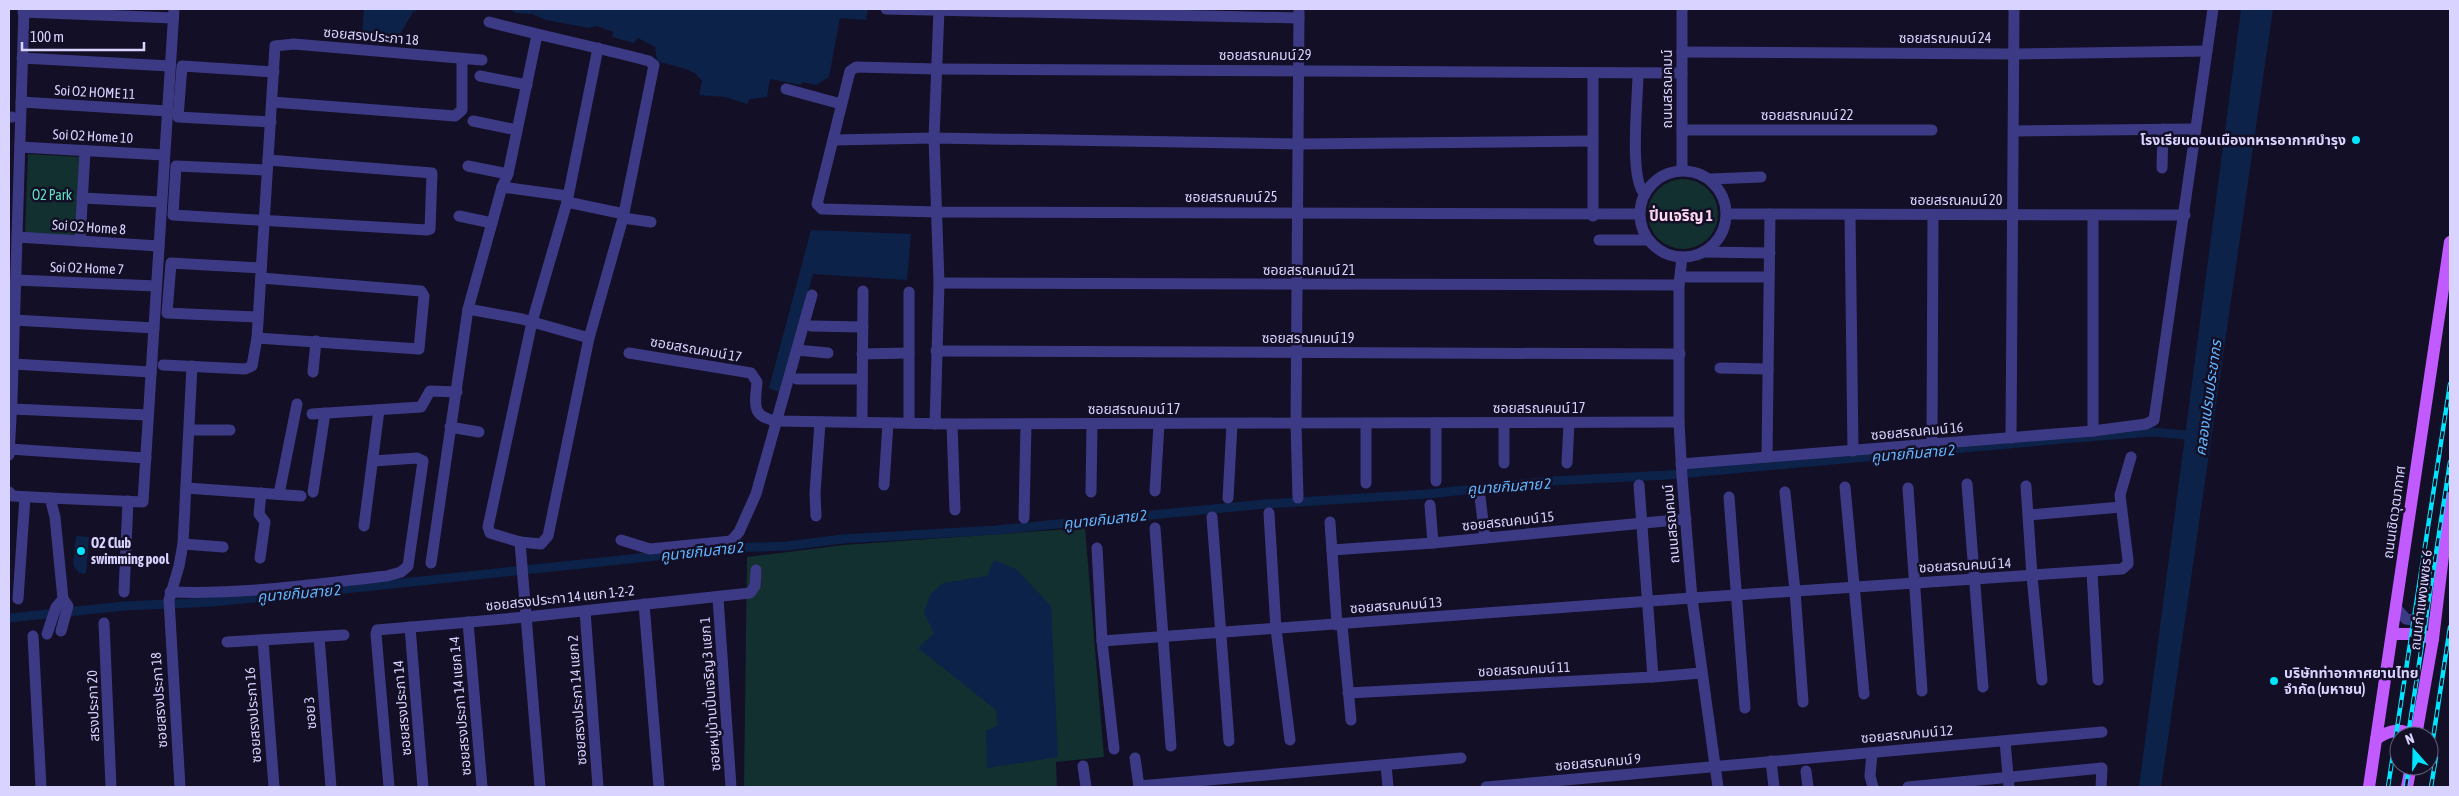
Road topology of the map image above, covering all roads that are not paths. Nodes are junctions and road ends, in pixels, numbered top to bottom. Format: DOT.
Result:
graph roads {
  1 [pos="1682,9"];
  2 [pos="2014,9"];
  3 [pos="2213,9"];
  4 [pos="886,10"];
  5 [pos="939,10"];
  6 [pos="24,11"];
  7 [pos="174,14"];
  8 [pos="1299,14"];
  9 [pos="489,22"];
  10 [pos="537,35"];
  11 [pos="598,48"];
  12 [pos="2207,51"];
  13 [pos="1682,52"];
  14 [pos="2014,54"];
  15 [pos="22,58"];
  16 [pos="462,60"];
  17 [pos="482,60"];
  18 [pos="170,66"];
  19 [pos="937,70"];
  20 [pos="1298,70"];
  21 [pos="274,72"];
  22 [pos="1682,73"];
  23 [pos="1593,74"];
  24 [pos="1638,74"];
  25 [pos="480,76"];
  26 [pos="527,85"];
  27 [pos="786,89"];
  28 [pos="21,102"];
  29 [pos="272,102"];
  30 [pos="841,104"];
  31 [pos="167,111"];
  32 [pos="474,121"];
  33 [pos="270,122"];
  34 [pos="2163,129"];
  35 [pos="2194,129"];
  36 [pos="518,130"];
  37 [pos="1682,130"];
  38 [pos="1932,130"];
  39 [pos="2014,130"];
  40 [pos="934,138"];
  41 [pos="833,140"];
  42 [pos="1593,141"];
  43 [pos="1299,144"];
  44 [pos="20,147"];
  45 [pos="85,151"];
  46 [pos="164,155"];
  47 [pos="268,165"];
  48 [pos="468,166"];
  49 [pos="2162,168"];
  50 [pos="1682,170"];
  51 [pos="508,174"];
  52 [pos="1761,177"];
  53 [pos="1710,179"];
  54 [pos="502,187"];
  55 [pos="1644,193"];
  56 [pos="82,198"];
  57 [pos="567,199"];
  58 [pos="162,202"];
  59 [pos="937,212"];
  60 [pos="1297,212"];
  61 [pos="1639,214"];
  62 [pos="1726,214"];
  63 [pos="1770,214"];
  64 [pos="1850,214"];
  65 [pos="1933,215"];
  66 [pos="2013,215"];
  67 [pos="2093,215"];
  68 [pos="2185,215"];
  69 [pos="459,216"];
  70 [pos="623,216"];
  71 [pos="1593,216"];
  72 [pos="264,219"];
  73 [pos="651,222"];
  74 [pos="492,223"];
  75 [pos="17,237"];
  76 [pos="1599,240"];
  77 [pos="1647,240"];
  78 [pos="80,241"];
  79 [pos="2450,242"];
  80 [pos="159,246"];
  81 [pos="1704,252"];
  82 [pos="1770,253"];
  83 [pos="1682,257"];
  84 [pos="261,273"];
  85 [pos="1769,278"];
  86 [pos="16,280"];
  87 [pos="1680,281"];
  88 [pos="939,283"];
  89 [pos="1298,285"];
  90 [pos="156,286"];
  91 [pos="863,291"];
  92 [pos="909,292"];
  93 [pos="812,295"];
  94 [pos="468,309"];
  95 [pos="258,317"];
  96 [pos="14,320"];
  97 [pos="532,322"];
  98 [pos="811,326"];
  99 [pos="154,328"];
  100 [pos="863,328"];
  101 [pos="257,338"];
  102 [pos="589,338"];
  103 [pos="316,341"];
  104 [pos="797,350"];
  105 [pos="936,351"];
  106 [pos="629,353"];
  107 [pos="828,353"];
  108 [pos="909,353"];
  109 [pos="1297,353"];
  110 [pos="862,354"];
  111 [pos="1680,354"];
  112 [pos="13,364"];
  113 [pos="163,365"];
  114 [pos="192,366"];
  115 [pos="1720,368"];
  116 [pos="1768,369"];
  117 [pos="151,372"];
  118 [pos="312,372"];
  119 [pos="862,379"];
  120 [pos="797,380"];
  121 [pos="457,392"];
  122 [pos="297,404"];
  123 [pos="12,409"];
  124 [pos="379,410"];
  125 [pos="325,413"];
  126 [pos="312,414"];
  127 [pos="148,416"];
  128 [pos="777,421"];
  129 [pos="820,422"];
  130 [pos="862,422"];
  131 [pos="1569,422"];
  132 [pos="1679,422"];
  133 [pos="888,423"];
  134 [pos="909,423"];
  135 [pos="1366,423"];
  136 [pos="1436,423"];
  137 [pos="1504,423"];
  138 [pos="935,424"];
  139 [pos="952,424"];
  140 [pos="1026,424"];
  141 [pos="1092,424"];
  142 [pos="1159,424"];
  143 [pos="1232,424"];
  144 [pos="1296,424"];
  145 [pos="450,427"];
  146 [pos="190,430"];
  147 [pos="230,430"];
  148 [pos="2093,431"];
  149 [pos="478,432"];
  150 [pos="2011,438"];
  151 [pos="1932,445"];
  152 [pos="9,449"];
  153 [pos="1853,451"];
  154 [pos="9,455"];
  155 [pos="1767,457"];
  156 [pos="2131,457"];
  157 [pos="146,458"];
  158 [pos="373,461"];
  159 [pos="1504,463"];
  160 [pos="1567,463"];
  161 [pos="1682,470"];
  162 [pos="1436,481"];
  163 [pos="1366,483"];
  164 [pos="1967,484"];
  165 [pos="884,485"];
  166 [pos="1638,485"];
  167 [pos="2026,486"];
  168 [pos="1844,487"];
  169 [pos="186,488"];
  170 [pos="1908,488"];
  171 [pos="1155,490"];
  172 [pos="9,492"];
  173 [pos="313,492"];
  174 [pos="1091,492"];
  175 [pos="1785,492"];
  176 [pos="261,493"];
  177 [pos="279,494"];
  178 [pos="301,496"];
  179 [pos="25,497"];
  180 [pos="1480,497"];
  181 [pos="1729,497"];
  182 [pos="50,498"];
  183 [pos="1228,498"];
  184 [pos="1298,498"];
  185 [pos="2450,498"];
  186 [pos="128,501"];
  187 [pos="1430,505"];
  188 [pos="2121,507"];
  189 [pos="955,510"];
  190 [pos="1269,513"];
  191 [pos="2029,515"];
  192 [pos="816,516"];
  193 [pos="1212,517"];
  194 [pos="1024,518"];
  195 [pos="1686,519"];
  196 [pos="1330,522"];
  197 [pos="1642,523"];
  198 [pos="364,526"];
  199 [pos="1155,528"];
  200 [pos="1484,538"];
  201 [pos="621,540"];
  202 [pos="520,542"];
  203 [pos="1433,543"];
  204 [pos="183,544"];
  205 [pos="223,547"];
  206 [pos="1097,548"];
  207 [pos="1332,550"];
  208 [pos="2450,552"];
  209 [pos="260,558"];
  210 [pos="431,563"];
  211 [pos="756,570"];
  212 [pos="2092,572"];
  213 [pos="2032,576"];
  214 [pos="1973,580"];
  215 [pos="1914,584"];
  216 [pos="1854,587"];
  217 [pos="1795,591"];
  218 [pos="124,592"];
  219 [pos="1737,594"];
  220 [pos="718,598"];
  221 [pos="1692,598"];
  222 [pos="18,599"];
  223 [pos="169,601"];
  224 [pos="1647,601"];
  225 [pos="62,604"];
  226 [pos="644,604"];
  227 [pos="2396,608"];
  228 [pos="585,611"];
  229 [pos="526,617"];
  230 [pos="468,622"];
  231 [pos="104,623"];
  232 [pos="2434,623"];
  233 [pos="1339,625"];
  234 [pos="410,627"];
  235 [pos="61,629"];
  236 [pos="1276,629"];
  237 [pos="48,631"];
  238 [pos="1220,633"];
  239 [pos="2392,634"];
  240 [pos="344,635"];
  241 [pos="32,636"];
  242 [pos="320,637"];
  243 [pos="1164,638"];
  244 [pos="2433,639"];
  245 [pos="263,641"];
  246 [pos="1102,641"];
  247 [pos="227,642"];
  248 [pos="1701,673"];
  249 [pos="1653,677"];
  250 [pos="2042,680"];
  251 [pos="2098,680"];
  252 [pos="1983,687"];
  253 [pos="1922,691"];
  254 [pos="1348,693"];
  255 [pos="1864,694"];
  256 [pos="1803,702"];
  257 [pos="1745,708"];
  258 [pos="1350,720"];
  259 [pos="2418,726"];
  260 [pos="2422,726"];
  261 [pos="2389,731"];
  262 [pos="2102,732"];
  263 [pos="2376,739"];
  264 [pos="1290,740"];
  265 [pos="1229,741"];
  266 [pos="2005,741"];
  267 [pos="1172,746"];
  268 [pos="1114,748"];
  269 [pos="1872,752"];
  270 [pos="1135,758"];
  271 [pos="1461,758"];
  272 [pos="1771,761"];
  273 [pos="1386,765"];
  274 [pos="1083,766"];
  275 [pos="1713,766"];
  276 [pos="1806,771"];
  277 [pos="1262,781"];
  278 [pos="2009,783"];
  279 [pos="1931,786"];
  280 [pos="41,787"];
  281 [pos="111,787"];
  282 [pos="180,787"];
  283 [pos="274,787"];
  284 [pos="331,787"];
  285 [pos="389,787"];
  286 [pos="423,787"];
  287 [pos="482,787"];
  288 [pos="540,787"];
  289 [pos="598,787"];
  290 [pos="659,787"];
  291 [pos="731,787"];
  292 [pos="1086,787"];
  293 [pos="1139,787"];
  294 [pos="1388,787"];
  295 [pos="1486,787"];
  296 [pos="1718,787"];
  297 [pos="1774,787"];
  298 [pos="1808,787"];
  299 [pos="1873,787"];
  300 [pos="1908,787"];
  301 [pos="2101,787"];
  302 [pos="2369,787"];
  1 -- 13 [label="street, ถนนสรณคมน์"];
  2 -- 14 [label="street"];
  3 -- 12 [label="street"];
  4 -- 5 [label="street"];
  5 -- 8 [label="street"];
  5 -- 19 [label="street"];
  6 -- 7 [label="street"];
  6 -- 15 [label="street"];
  7 -- 18 [label="street"];
  8 -- 20 [label="street"];
  9 -- 10 [label="street"];
  10 -- 11 [label="street"];
  10 -- 26 [label="street"];
  11 -- 57 [label="street"];
  11 -- 70 [label="street"];
  12 -- 14 [label="street, ซอยสรณคมน์ 24"];
  12 -- 35 [label="street"];
  13 -- 14 [label="street, ซอยสรณคมน์ 24"];
  13 -- 22 [label="street, ถนนสรณคมน์"];
  14 -- 39 [label="street"];
  15 -- 18 [label="street"];
  15 -- 28 [label="street"];
  16 -- 17 [label="street, ซอยสรงประภา 18"];
  16 -- 21 [label="street, ซอยสรงประภา 18"];
  16 -- 29 [label="street"];
  18 -- 31 [label="street"];
  19 -- 20 [label="street, ซอยสรณคมน์ 29"];
  19 -- 30 [label="street, ซอยสรณคมน์ 29"];
  19 -- 40 [label="street"];
  20 -- 23 [label="street, ซอยสรณคมน์ 29"];
  20 -- 43 [label="street"];
  21 -- 29 [label="street"];
  21 -- 33 [label="street"];
  22 -- 24 [label="street, ซอยสรณคมน์ 29"];
  22 -- 37 [label="street, ถนนสรณคมน์"];
  23 -- 24 [label="street, ซอยสรณคมน์ 29"];
  23 -- 42 [label="street"];
  24 -- 55 [label="street"];
  25 -- 26 [label="street"];
  26 -- 36 [label="street"];
  27 -- 30 [label="street"];
  28 -- 31 [label="street, Soi O2 HOME 11"];
  28 -- 44 [label="street"];
  29 -- 33 [label="street"];
  30 -- 41 [label="street"];
  31 -- 46 [label="street"];
  32 -- 36 [label="street"];
  33 -- 47 [label="street"];
  34 -- 35 [label="street"];
  34 -- 39 [label="street"];
  34 -- 49 [label="street"];
  35 -- 68 [label="street"];
  36 -- 51 [label="street"];
  37 -- 38 [label="street, ซอยสรณคมน์ 22"];
  37 -- 50 [label="street, ถนนสรณคมน์"];
  39 -- 66 [label="street"];
  40 -- 41 [label="street"];
  40 -- 43 [label="street"];
  40 -- 59 [label="street"];
  41 -- 59 [label="street, ซอยสรณคมน์ 25"];
  42 -- 43 [label="street"];
  42 -- 71 [label="street"];
  43 -- 60 [label="street"];
  44 -- 45 [label="street, Soi O2 Home 10"];
  44 -- 75 [label="street"];
  45 -- 46 [label="street, Soi O2 Home 10"];
  45 -- 56 [label="street"];
  46 -- 58 [label="street"];
  47 -- 72 [label="street"];
  47 -- 72 [label="street"];
  47 -- 72 [label="street"];
  48 -- 51 [label="street"];
  50 -- 53 [label="street"];
  50 -- 55 [label="street"];
  51 -- 54 [label="street"];
  52 -- 53 [label="street"];
  53 -- 62 [label="street"];
  54 -- 57 [label="street"];
  54 -- 74 [label="street"];
  55 -- 61 [label="street"];
  56 -- 58 [label="street"];
  56 -- 78 [label="street"];
  57 -- 70 [label="street"];
  57 -- 97 [label="street"];
  58 -- 80 [label="street"];
  59 -- 60 [label="street, ซอยสรณคมน์ 25"];
  59 -- 88 [label="street"];
  60 -- 71 [label="street, ซอยสรณคมน์ 25"];
  60 -- 89 [label="street"];
  61 -- 71 [label="street, ซอยสรณคมน์ 25"];
  61 -- 77 [label="street"];
  62 -- 63 [label="street, ซอยสรณคมน์ 20"];
  62 -- 81 [label="street"];
  63 -- 64 [label="street, ซอยสรณคมน์ 20"];
  63 -- 82 [label="street"];
  64 -- 65 [label="street, ซอยสรณคมน์ 20"];
  64 -- 153 [label="street"];
  65 -- 66 [label="street, ซอยสรณคมน์ 20"];
  65 -- 151 [label="street"];
  66 -- 67 [label="street, ซอยสรณคมน์ 20"];
  66 -- 150 [label="street"];
  67 -- 68 [label="street, ซอยสรณคมน์ 20"];
  67 -- 148 [label="street"];
  68 -- 148 [label="street, ซอยสรณคมน์ 16"];
  69 -- 74 [label="street"];
  70 -- 73 [label="street"];
  70 -- 102 [label="street"];
  72 -- 84 [label="street"];
  74 -- 94 [label="street"];
  75 -- 78 [label="street, Soi O2 Home 8"];
  75 -- 86 [label="street"];
  76 -- 77 [label="street"];
  77 -- 83 [label="street"];
  78 -- 80 [label="street, Soi O2 Home 8"];
  79 -- 227 [label="main road, ถนนเชิดวุฒากาศ"];
  80 -- 90 [label="street"];
  81 -- 82 [label="street"];
  81 -- 83 [label="street"];
  82 -- 85 [label="street"];
  83 -- 87 [label="street, ถนนสรณคมน์"];
  84 -- 95 [label="street"];
  84 -- 95 [label="street"];
  84 -- 103 [label="street"];
  85 -- 87 [label="street, ซอยสรณคมน์ 21"];
  85 -- 116 [label="street"];
  86 -- 90 [label="street, Soi O2 Home 7"];
  86 -- 96 [label="street"];
  87 -- 89 [label="street, ซอยสรณคมน์ 21"];
  87 -- 111 [label="street, ถนนสรณคมน์"];
  88 -- 89 [label="street, ซอยสรณคมน์ 21"];
  88 -- 105 [label="street"];
  89 -- 109 [label="street"];
  90 -- 99 [label="street"];
  91 -- 100 [label="street"];
  92 -- 108 [label="street"];
  93 -- 104 [label="street"];
  94 -- 97 [label="street"];
  94 -- 121 [label="street"];
  95 -- 101 [label="street"];
  96 -- 99 [label="street"];
  96 -- 112 [label="street"];
  97 -- 102 [label="street"];
  97 -- 202 [label="street"];
  98 -- 100 [label="street"];
  99 -- 117 [label="street"];
  100 -- 110 [label="street"];
  101 -- 103 [label="street"];
  101 -- 114 [label="street"];
  102 -- 202 [label="street"];
  103 -- 118 [label="street"];
  104 -- 107 [label="street"];
  104 -- 128 [label="street"];
  105 -- 109 [label="street, ซอยสรณคมน์ 19"];
  105 -- 138 [label="street"];
  106 -- 128 [label="street, ซอยสรณคมน์ 17"];
  108 -- 110 [label="street"];
  108 -- 134 [label="street"];
  109 -- 111 [label="street, ซอยสรณคมน์ 19"];
  109 -- 144 [label="street"];
  110 -- 119 [label="street"];
  111 -- 132 [label="street, ถนนสรณคมน์"];
  112 -- 117 [label="street"];
  112 -- 123 [label="street"];
  113 -- 114 [label="street"];
  114 -- 146 [label="street"];
  115 -- 116 [label="street"];
  116 -- 155 [label="street"];
  117 -- 127 [label="street"];
  119 -- 120 [label="street"];
  119 -- 130 [label="street"];
  121 -- 124 [label="street"];
  121 -- 145 [label="street"];
  122 -- 177 [label="street"];
  123 -- 127 [label="street"];
  123 -- 152 [label="street"];
  124 -- 125 [label="street"];
  124 -- 158 [label="street"];
  125 -- 126 [label="street"];
  125 -- 173 [label="street"];
  127 -- 157 [label="street"];
  128 -- 129 [label="street, ซอยสรณคมน์ 17"];
  128 -- 201 [label="street"];
  129 -- 130 [label="street, ซอยสรณคมน์ 17"];
  129 -- 192 [label="street"];
  130 -- 133 [label="street, ซอยสรณคมน์ 17"];
  131 -- 132 [label="street, ซอยสรณคมน์ 17"];
  131 -- 137 [label="street, ซอยสรณคมน์ 17"];
  131 -- 160 [label="street"];
  132 -- 161 [label="street, ถนนสรณคมน์"];
  133 -- 134 [label="street, ซอยสรณคมน์ 17"];
  133 -- 165 [label="street"];
  134 -- 138 [label="street, ซอยสรณคมน์ 17"];
  135 -- 136 [label="street, ซอยสรณคมน์ 17"];
  135 -- 144 [label="street, ซอยสรณคมน์ 17"];
  135 -- 163 [label="street"];
  136 -- 137 [label="street, ซอยสรณคมน์ 17"];
  136 -- 162 [label="street"];
  137 -- 159 [label="street"];
  138 -- 139 [label="street, ซอยสรณคมน์ 17"];
  139 -- 140 [label="street, ซอยสรณคมน์ 17"];
  139 -- 189 [label="street"];
  140 -- 141 [label="street, ซอยสรณคมน์ 17"];
  140 -- 194 [label="street"];
  141 -- 142 [label="street, ซอยสรณคมน์ 17"];
  141 -- 174 [label="street"];
  142 -- 143 [label="street, ซอยสรณคมน์ 17"];
  142 -- 171 [label="street"];
  143 -- 144 [label="street, ซอยสรณคมน์ 17"];
  143 -- 183 [label="street"];
  144 -- 184 [label="street"];
  145 -- 149 [label="street"];
  145 -- 210 [label="street"];
  146 -- 147 [label="street"];
  146 -- 169 [label="street"];
  148 -- 150 [label="street, ซอยสรณคมน์ 16"];
  150 -- 151 [label="street, ซอยสรณคมน์ 16"];
  151 -- 153 [label="street, ซอยสรณคมน์ 16"];
  152 -- 154 [label="street"];
  152 -- 157 [label="street"];
  153 -- 155 [label="street, ซอยสรณคมน์ 16"];
  155 -- 161 [label="street, ซอยสรณคมน์ 16"];
  156 -- 188 [label="street, ซอยสรณคมน์ 14"];
  157 -- 186 [label="street"];
  158 -- 198 [label="street"];
  158 -- 223 [label="street"];
  161 -- 195 [label="street, ถนนสรณคมน์"];
  164 -- 214 [label="street"];
  166 -- 197 [label="street"];
  167 -- 191 [label="street"];
  168 -- 216 [label="street"];
  169 -- 176 [label="street"];
  169 -- 204 [label="street"];
  170 -- 215 [label="street"];
  172 -- 179 [label="street"];
  175 -- 217 [label="street"];
  176 -- 177 [label="street"];
  176 -- 209 [label="street"];
  177 -- 178 [label="street"];
  179 -- 182 [label="street"];
  179 -- 222 [label="street"];
  180 -- 200 [label="street"];
  181 -- 219 [label="street"];
  182 -- 186 [label="street"];
  182 -- 225 [label="street"];
  185 -- 232 [label="main road, ถนนกำแพงเพชร 6"];
  186 -- 218 [label="street"];
  187 -- 203 [label="street"];
  188 -- 191 [label="street"];
  188 -- 212 [label="street, ซอยสรณคมน์ 14"];
  190 -- 236 [label="street"];
  191 -- 213 [label="street"];
  193 -- 238 [label="street"];
  195 -- 197 [label="street, ซอยสรณคมน์ 15"];
  195 -- 221 [label="street, ถนนสรณคมน์"];
  196 -- 207 [label="street"];
  197 -- 200 [label="street, ซอยสรณคมน์ 15"];
  197 -- 224 [label="street"];
  199 -- 243 [label="street"];
  200 -- 203 [label="street, ซอยสรณคมน์ 15"];
  202 -- 229 [label="street"];
  203 -- 207 [label="street, ซอยสรณคมน์ 15"];
  204 -- 205 [label="street"];
  204 -- 223 [label="street"];
  206 -- 246 [label="street"];
  207 -- 233 [label="street"];
  208 -- 260 [label="main road, ถนนกำแพงเพชร 6"];
  211 -- 220 [label="street, ซอยสรงประภา 14 แยก 1-2-2"];
  212 -- 213 [label="street, ซอยสรณคมน์ 14"];
  212 -- 251 [label="street"];
  213 -- 214 [label="street, ซอยสรณคมน์ 14"];
  213 -- 250 [label="street"];
  214 -- 215 [label="street, ซอยสรณคมน์ 14"];
  214 -- 252 [label="street"];
  215 -- 216 [label="street, ซอยสรณคมน์ 14"];
  215 -- 253 [label="street"];
  216 -- 217 [label="street, ซอยสรณคมน์ 14"];
  216 -- 255 [label="street"];
  217 -- 219 [label="street, ซอยสรณคมน์ 14"];
  217 -- 256 [label="street"];
  219 -- 221 [label="street, ซอยสรณคมน์ 14"];
  219 -- 257 [label="street"];
  220 -- 226 [label="street, ซอยสรงประภา 14 แยก 1-2-2"];
  220 -- 291 [label="street, ซอยหมู่บ้านปิ่นเจริญ 3 แยก 1"];
  221 -- 224 [label="street, ซอยสรณคมน์ 13"];
  221 -- 248 [label="street, ถนนสรณคมน์"];
  223 -- 282 [label="street, ซอยสรงประภา 18"];
  224 -- 233 [label="street, ซอยสรณคมน์ 13"];
  224 -- 249 [label="street"];
  225 -- 235 [label="street"];
  225 -- 237 [label="street"];
  226 -- 228 [label="street, ซอยสรงประภา 14 แยก 1-2-2"];
  226 -- 290 [label="street"];
  227 -- 232 [label="street"];
  227 -- 239 [label="main road, ถนนเชิดวุฒากาศ"];
  228 -- 229 [label="street, ซอยสรงประภา 14 แยก 1-2-2"];
  228 -- 289 [label="street, ซอยสรงประภา 14 แยก 2"];
  229 -- 230 [label="street, ซอยสรงประภา 14 แยก 1-2-2"];
  229 -- 288 [label="street"];
  230 -- 234 [label="street, ซอยสรงประภา 14 แยก 1-2-2"];
  230 -- 287 [label="street, ซอยสรงประภา 14 แยก 1-4"];
  231 -- 281 [label="street, สรงประภา 20"];
  232 -- 244 [label="main road, ถนนกำแพงเพชร 6"];
  233 -- 236 [label="street, ซอยสรณคมน์ 13"];
  233 -- 254 [label="street"];
  234 -- 285 [label="street, ซอยสรงประภา 14 แยก 1-2-2"];
  234 -- 286 [label="street, ซอยสรงประภา 14"];
  236 -- 238 [label="street, ซอยสรณคมน์ 13"];
  236 -- 264 [label="street"];
  238 -- 243 [label="street, ซอยสรณคมน์ 13"];
  238 -- 265 [label="street"];
  239 -- 244 [label="main road"];
  239 -- 263 [label="main road, ถนนเชิดวุฒากาศ"];
  240 -- 242 [label="street"];
  241 -- 280 [label="street"];
  242 -- 245 [label="street"];
  242 -- 284 [label="street, ซอย 3"];
  243 -- 246 [label="street, ซอยสรณคมน์ 13"];
  243 -- 267 [label="street"];
  244 -- 259 [label="main road, ถนนกำแพงเพชร 6"];
  245 -- 247 [label="street"];
  245 -- 283 [label="street, ซอยสรงประภา 16"];
  246 -- 268 [label="street"];
  248 -- 249 [label="street, ซอยสรณคมน์ 11"];
  248 -- 275 [label="street, ถนนสรณคมน์"];
  249 -- 254 [label="street, ซอยสรณคมน์ 11"];
  254 -- 258 [label="street"];
  261 -- 263 [label="main road"];
  262 -- 266 [label="street, ซอยสรณคมน์ 12"];
  263 -- 302 [label="main road, ถนนเชิดวุฒากาศ"];
  266 -- 269 [label="street, ซอยสรณคมน์ 12"];
  266 -- 278 [label="street"];
  269 -- 272 [label="street, ซอยสรณคมน์ 12"];
  269 -- 299 [label="street"];
  270 -- 293 [label="street"];
  271 -- 273 [label="street"];
  272 -- 275 [label="street, ซอยสรณคมน์ 12"];
  272 -- 297 [label="street"];
  273 -- 277 [label="street"];
  273 -- 294 [label="street"];
  274 -- 292 [label="street"];
  275 -- 295 [label="street, ซอยสรณคมน์ 9"];
  275 -- 296 [label="street, ถนนสรณคมน์"];
  276 -- 298 [label="street"];
  277 -- 293 [label="street"];
  278 -- 279 [label="street"];
  278 -- 301 [label="street"];
  279 -- 300 [label="street"];
}
